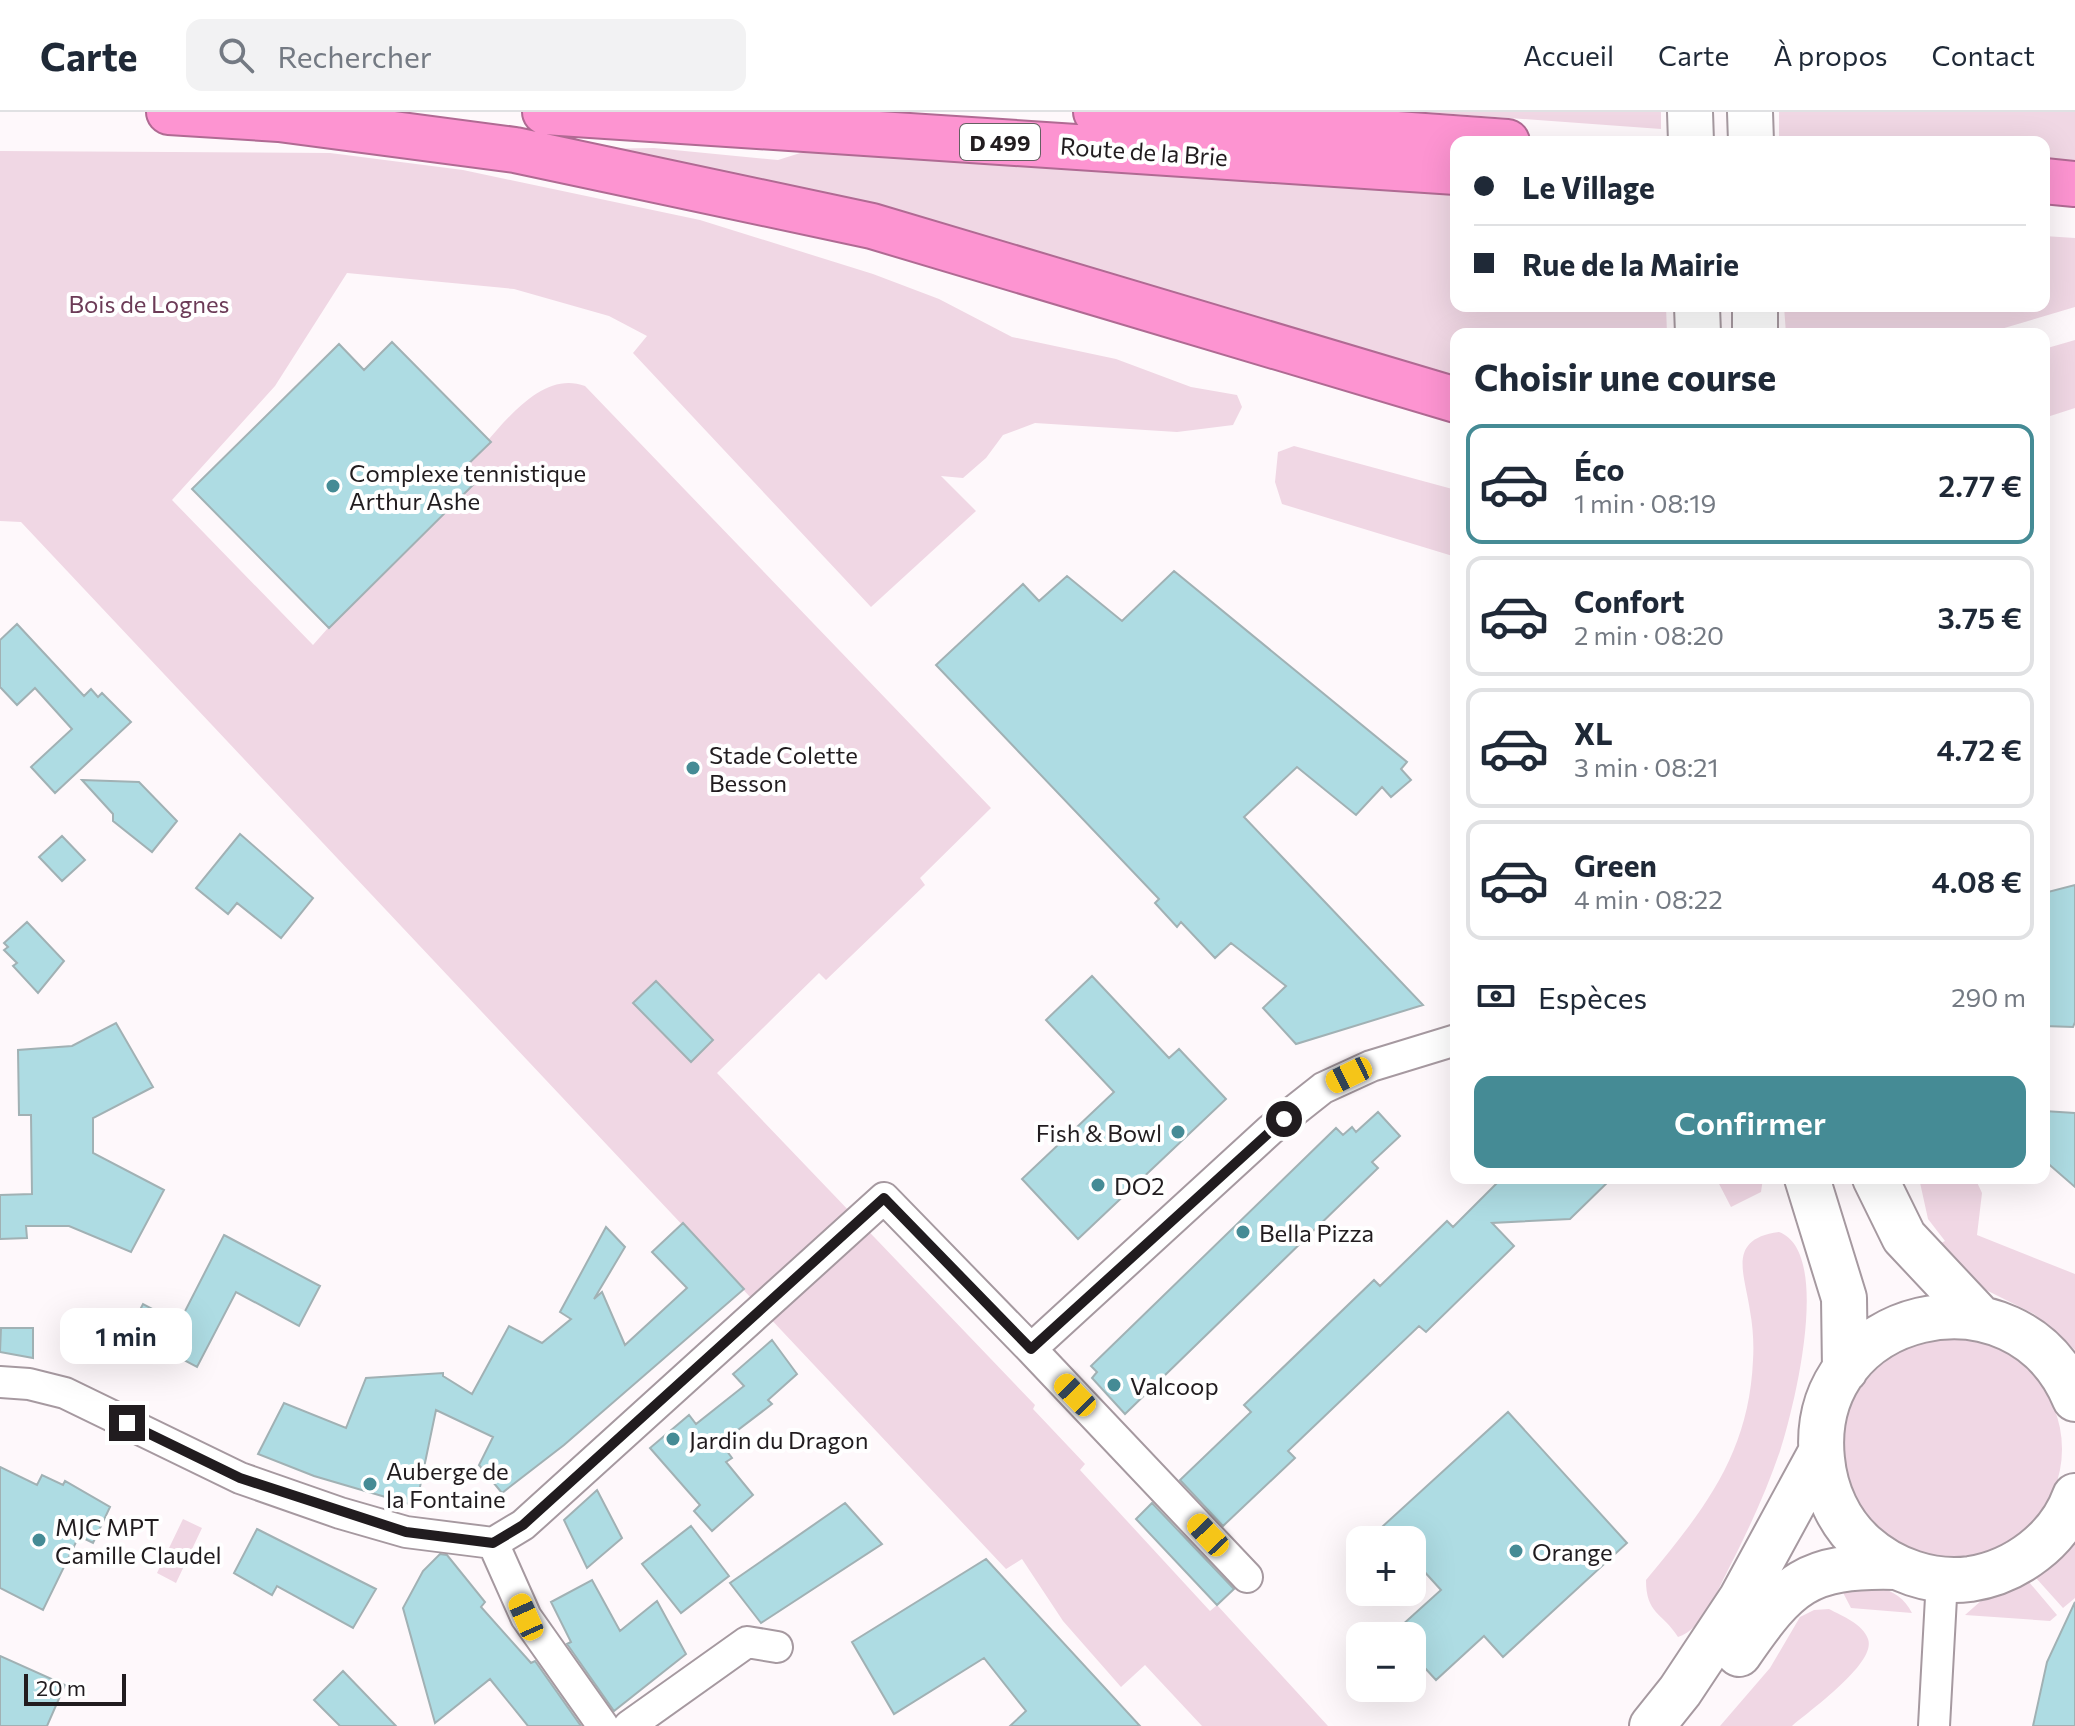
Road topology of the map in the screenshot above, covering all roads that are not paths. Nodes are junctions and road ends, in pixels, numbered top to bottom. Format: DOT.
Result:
graph roads {
  1 [pos="169,112"];
  2 [pos="545,112"];
  3 [pos="1096,112"];
  4 [pos="1690,112"];
  5 [pos="1750,112"];
  6 [pos="1691,136"];
  7 [pos="1751,136"];
  8 [pos="1450,138"];
  9 [pos="1450,172"];
  10 [pos="2050,182"];
  11 [pos="2075,184"];
  12 [pos="2050,213"];
  13 [pos="2075,215"];
  14 [pos="1450,398"];
  15 [pos="1450,1042"];
  16 [pos="1809,1184"];
  17 [pos="1878,1184"];
  18 [pos="1980,1318"];
  19 [pos="1031,1349"];
  20 [pos="1845,1370"];
  21 [pos="0,1382"];
  22 [pos="2073,1391"];
  23 [pos="1821,1452"];
  24 [pos="2069,1513"];
  25 [pos="493,1543"];
  26 [pos="1895,1567"];
  27 [pos="1247,1577"];
  28 [pos="1942,1579"];
  29 [pos="777,1647"];
  30 [pos="603,1726"];
  31 [pos="629,1726"];
  32 [pos="1652,1726"];
  33 [pos="1685,1726"];
  34 [pos="1934,1726"];
  1 -- 14 [label="highway"];
  2 -- 9 [label="highway, Route de la Brie / D 499"];
  3 -- 8 [label="highway, Route de la Brie"];
  4 -- 6 [label="street"];
  5 -- 7 [label="street"];
  10 -- 11 [label="highway"];
  12 -- 13 [label="highway"];
  15 -- 19 [label="street"];
  16 -- 20 [label="street"];
  17 -- 18 [label="street"];
  18 -- 20 [label="street"];
  18 -- 22 [label="street"];
  19 -- 25 [label="street"];
  19 -- 27 [label="street"];
  20 -- 23 [label="street"];
  21 -- 25 [label="street"];
  23 -- 26 [label="street"];
  23 -- 32 [label="street"];
  24 -- 28 [label="street"];
  25 -- 30 [label="street"];
  26 -- 28 [label="street"];
  26 -- 33 [label="street"];
  28 -- 34 [label="street"];
  29 -- 31 [label="street"];
}
